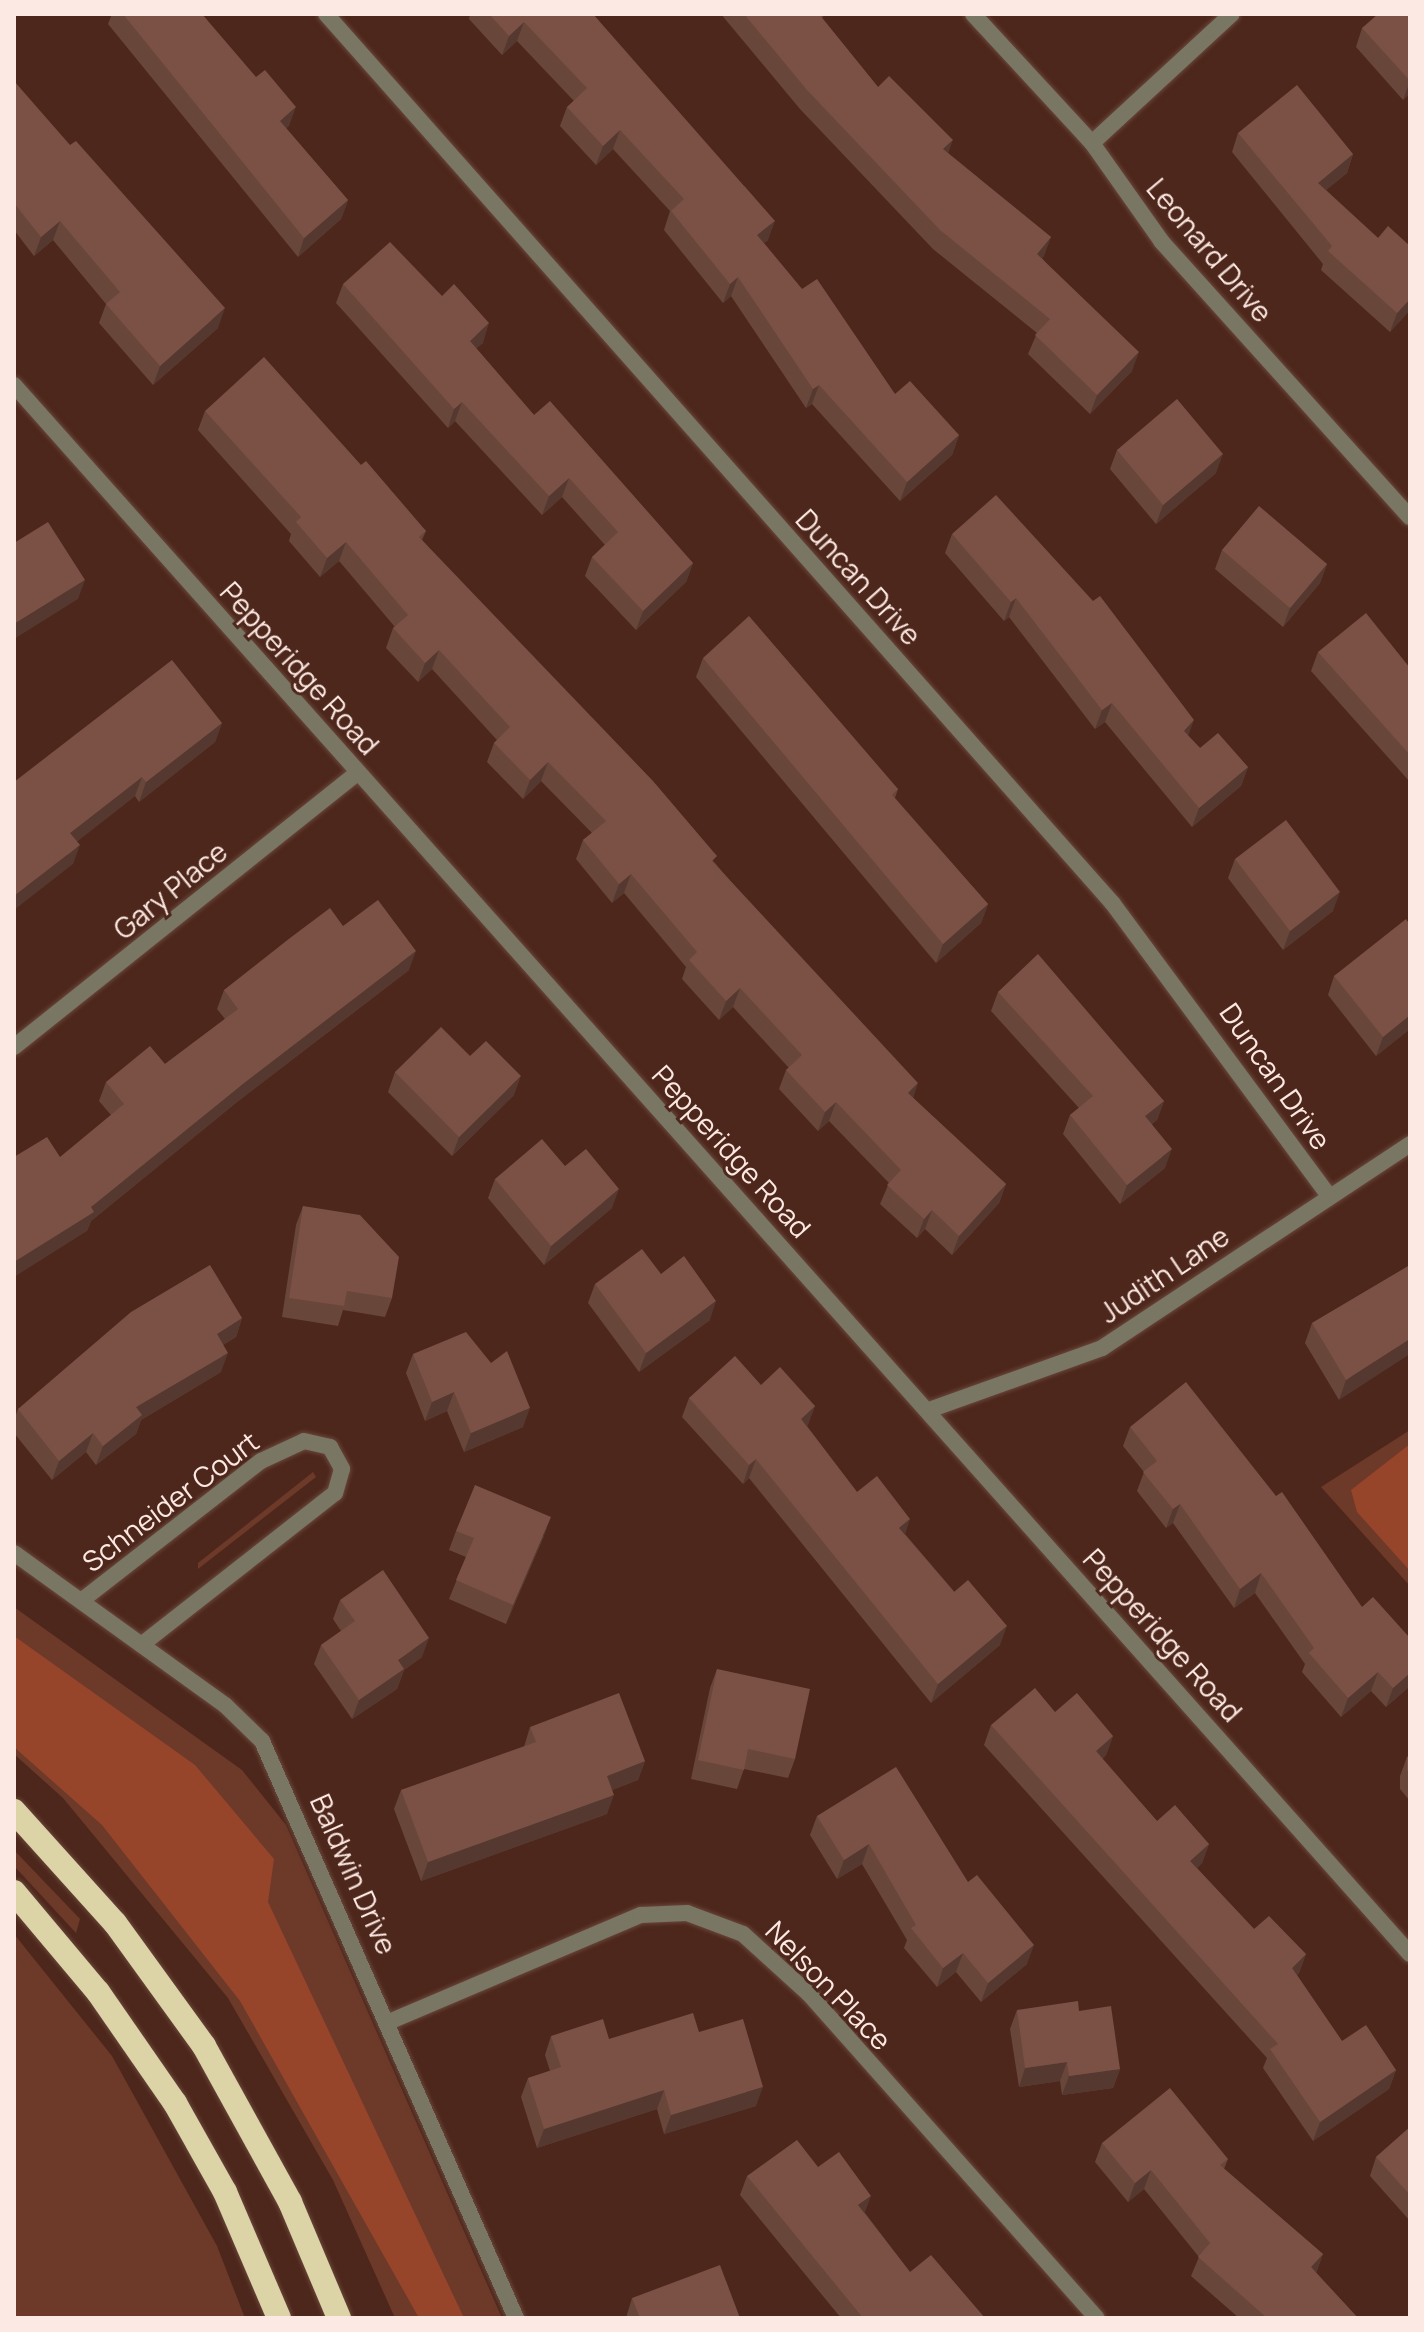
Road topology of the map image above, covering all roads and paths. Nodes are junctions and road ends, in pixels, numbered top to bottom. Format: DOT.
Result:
graph roads {
  1 [pos="326,14"];
  2 [pos="973,14"];
  3 [pos="1232,14"];
  4 [pos="1092,143"];
  5 [pos="17,393"];
  6 [pos="1410,517"];
  7 [pos="358,772"];
  8 [pos="14,1047"];
  9 [pos="1410,1144"];
  10 [pos="1328,1195"];
  11 [pos="929,1410"];
  12 [pos="14,1553"];
  13 [pos="81,1601"];
  14 [pos="141,1645"];
  15 [pos="14,1811"];
  16 [pos="14,1892"];
  17 [pos="1410,1954"];
  18 [pos="391,2021"];
  19 [pos="279,2318"];
  20 [pos="339,2318"];
  21 [pos="516,2318"];
  22 [pos="1097,2318"];
  1 -- 10 [label="street, Duncan Drive"];
  2 -- 4 [label="street, Leonard Drive"];
  3 -- 4 [label="street"];
  4 -- 6 [label="street, Leonard Drive"];
  5 -- 7 [label="street, Pepperidge Road"];
  7 -- 8 [label="street, Gary Place"];
  7 -- 11 [label="street, Pepperidge Road"];
  9 -- 10 [label="street, Judith Lane"];
  10 -- 11 [label="street, Judith Lane"];
  11 -- 17 [label="street, Pepperidge Road"];
  12 -- 13 [label="street, Baldwin Drive"];
  13 -- 14 [label="street, Baldwin Drive"];
  13 -- 14 [label="street, Schneider Court"];
  14 -- 18 [label="street, Baldwin Drive"];
  15 -- 20 [label="highway"];
  16 -- 19 [label="highway"];
  18 -- 21 [label="street, Baldwin Drive"];
  18 -- 22 [label="street, Nelson Place"];
}
